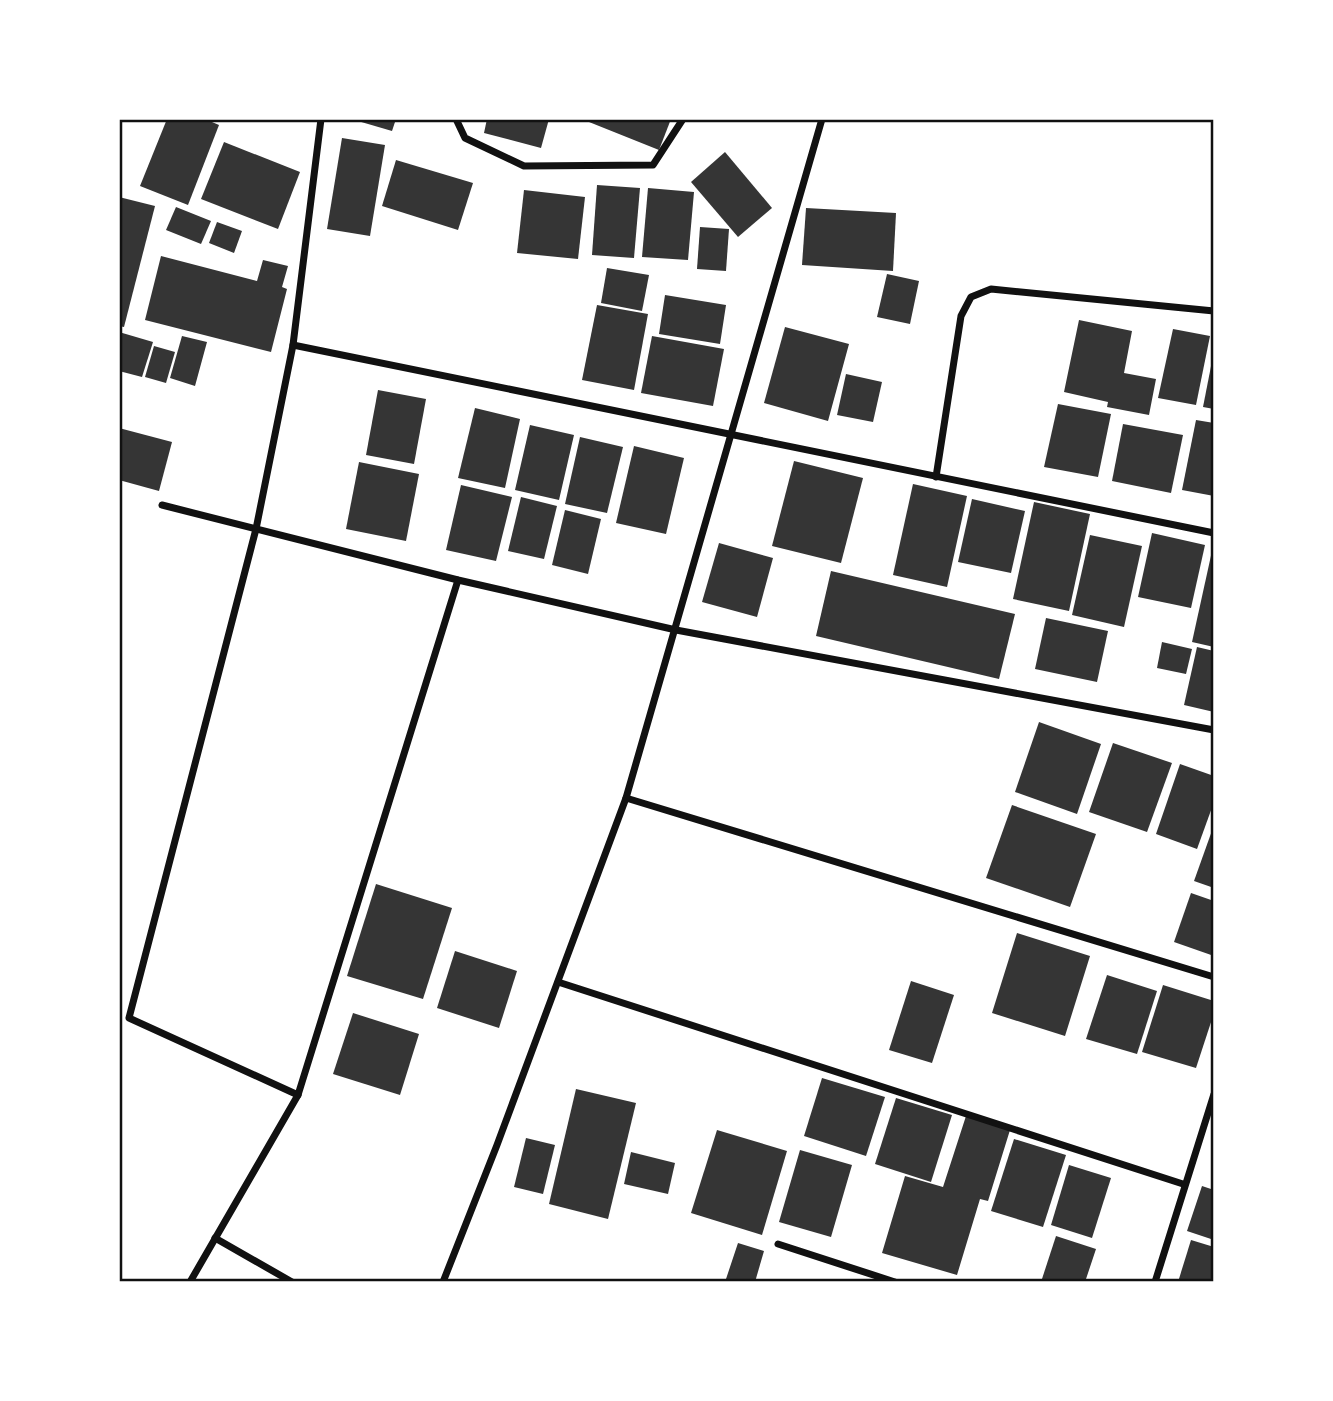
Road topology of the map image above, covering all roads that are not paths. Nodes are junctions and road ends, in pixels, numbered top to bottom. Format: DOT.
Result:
graph roads {
  1 [pos="321,119"];
  2 [pos="456,119"];
  3 [pos="683,119"];
  4 [pos="822,119"];
  5 [pos="1214,311"];
  6 [pos="293,345"];
  7 [pos="730,434"];
  8 [pos="936,477"];
  9 [pos="162,505"];
  10 [pos="256,529"];
  11 [pos="1214,533"];
  12 [pos="458,580"];
  13 [pos="676,630"];
  14 [pos="1214,730"];
  15 [pos="626,798"];
  16 [pos="1214,976"];
  17 [pos="558,982"];
  18 [pos="1214,1094"];
  19 [pos="299,1095"];
  20 [pos="1183,1184"];
  21 [pos="215,1238"];
  22 [pos="778,1244"];
  23 [pos="190,1282"];
  24 [pos="292,1282"];
  25 [pos="443,1282"];
  26 [pos="895,1282"];
  27 [pos="1155,1282"];
  1 -- 6 [label="street"];
  2 -- 3 [label="street"];
  4 -- 7 [label="street"];
  5 -- 8 [label="street"];
  6 -- 7 [label="street"];
  6 -- 10 [label="street"];
  7 -- 8 [label="street"];
  7 -- 13 [label="street"];
  8 -- 11 [label="street"];
  9 -- 10 [label="street"];
  10 -- 12 [label="street"];
  10 -- 19 [label="street"];
  12 -- 13 [label="street"];
  12 -- 19 [label="street"];
  13 -- 14 [label="street"];
  13 -- 15 [label="street"];
  15 -- 16 [label="street"];
  15 -- 17 [label="street"];
  17 -- 20 [label="street"];
  17 -- 25 [label="street"];
  18 -- 20 [label="street"];
  19 -- 21 [label="street"];
  20 -- 27 [label="street"];
  21 -- 23 [label="street"];
  21 -- 24 [label="street"];
  22 -- 26 [label="street"];
}
